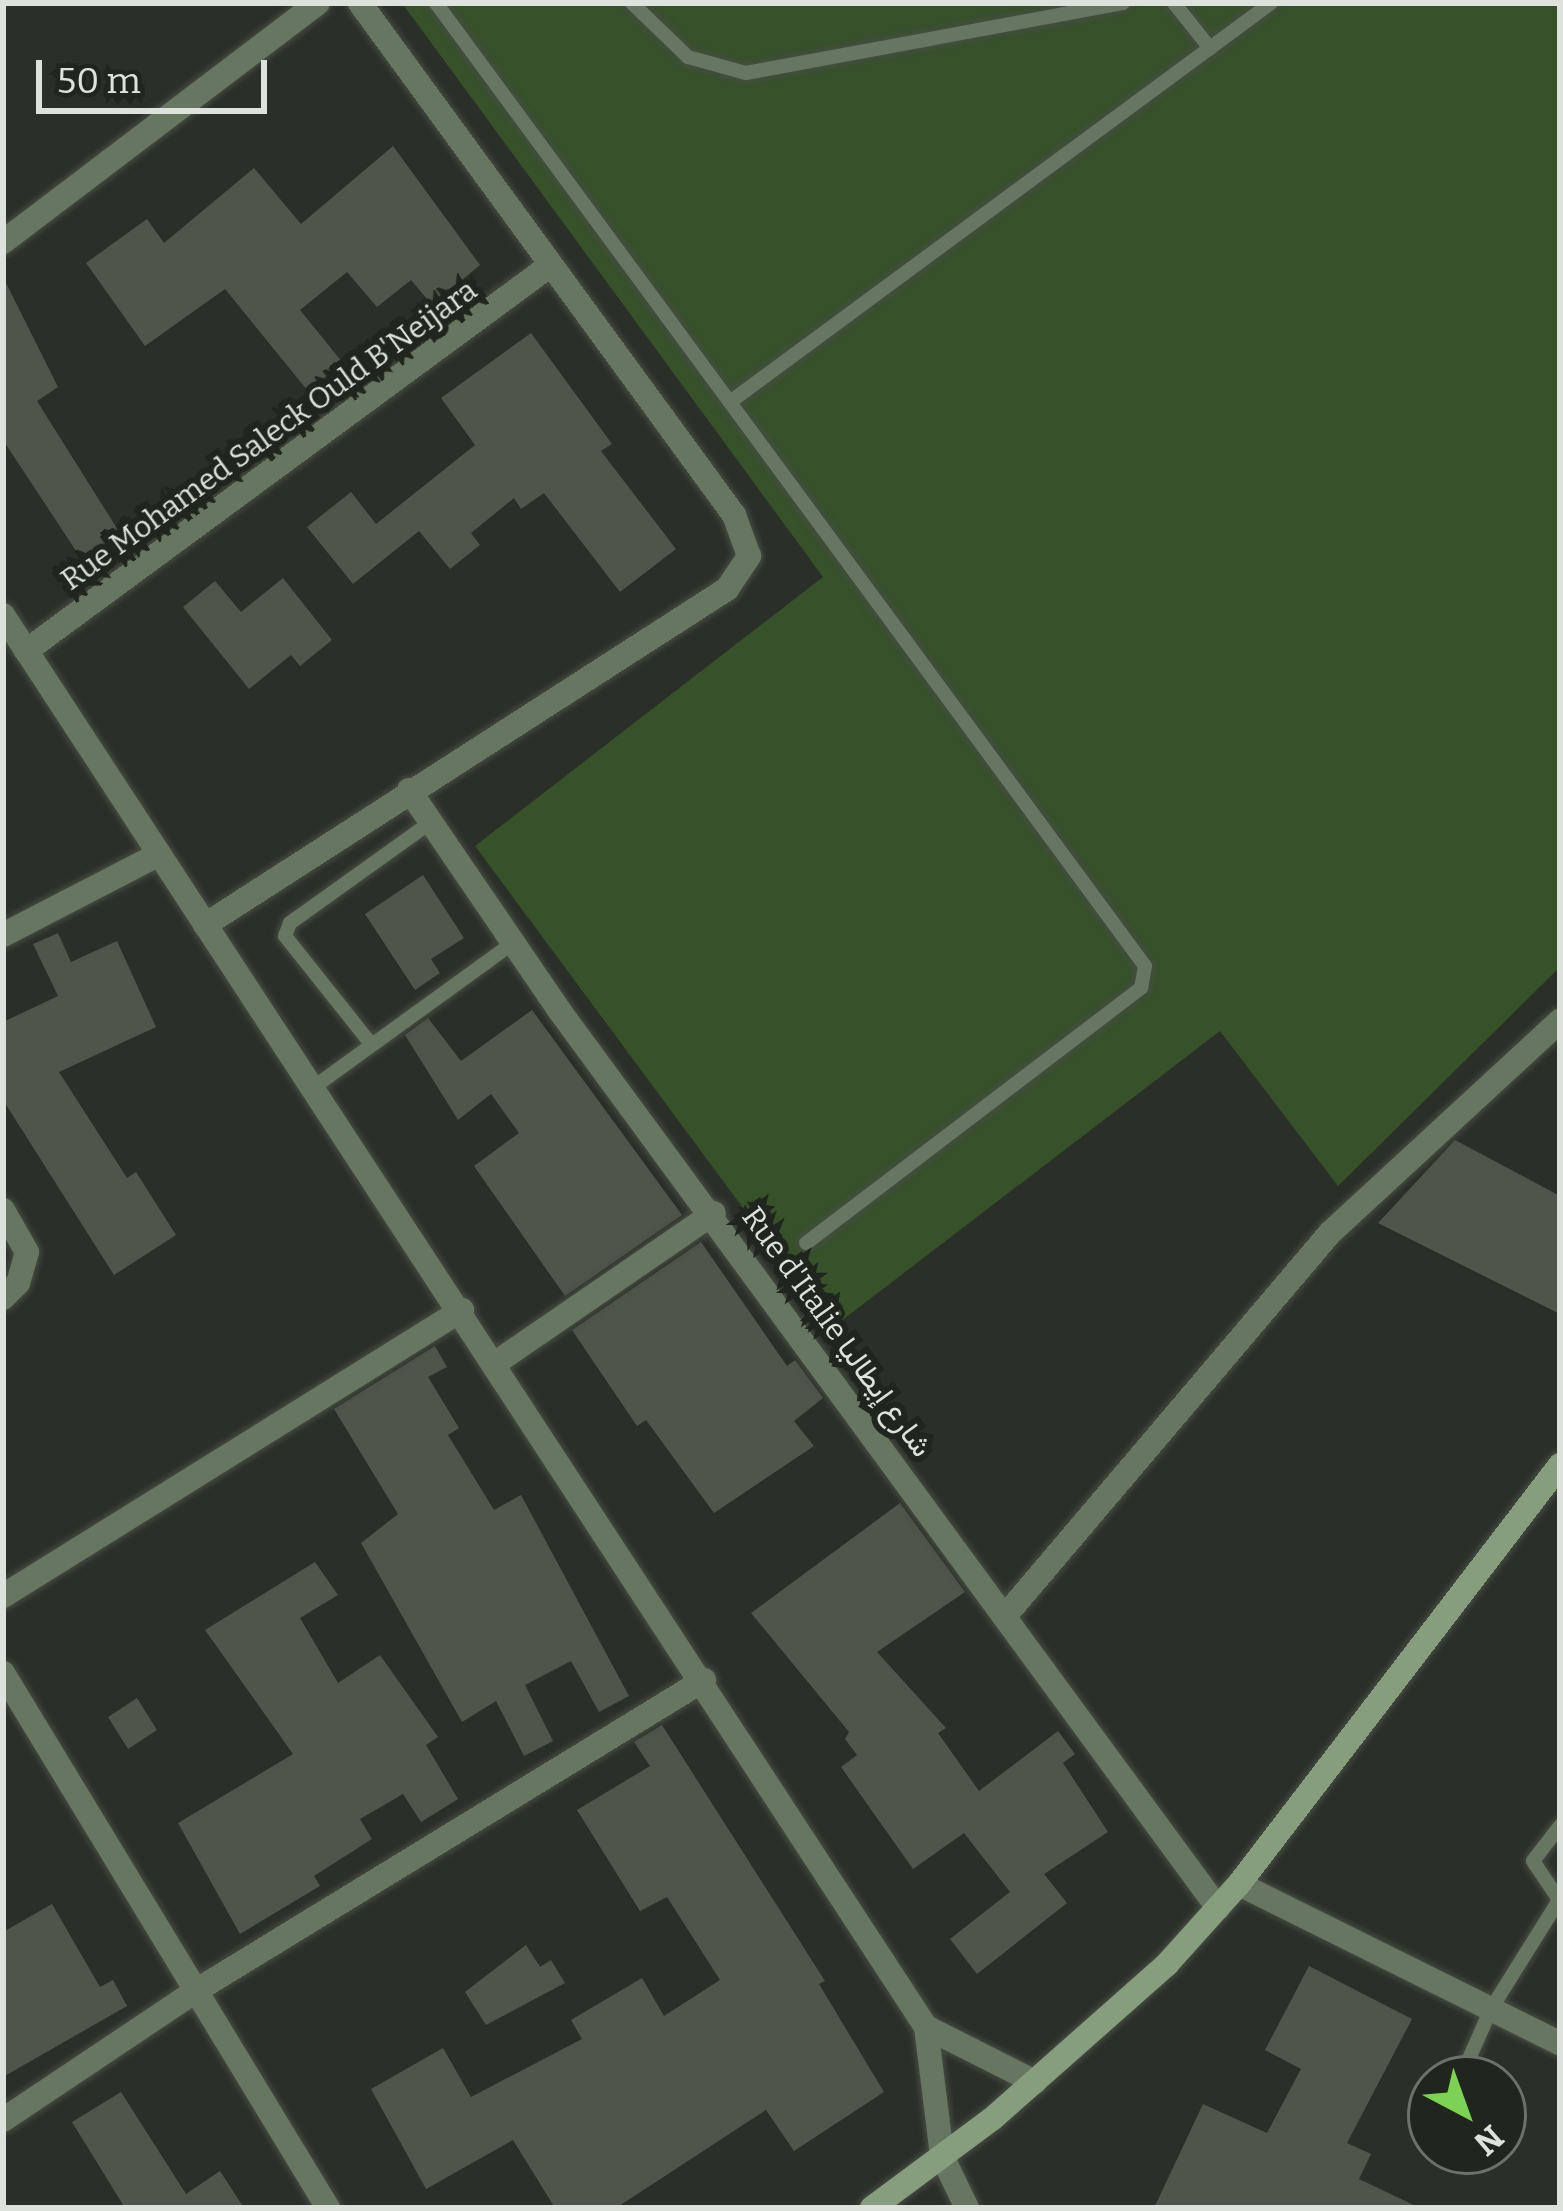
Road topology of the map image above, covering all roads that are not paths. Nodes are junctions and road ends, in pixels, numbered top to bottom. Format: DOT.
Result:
graph roads {
  1 [pos="318,3"];
  2 [pos="360,3"];
  3 [pos="436,3"];
  4 [pos="632,3"];
  5 [pos="1123,3"];
  6 [pos="1174,3"];
  7 [pos="1271,3"];
  8 [pos="1210,48"];
  9 [pos="3,242"];
  10 [pos="548,267"];
  11 [pos="730,402"];
  12 [pos="3,615"];
  13 [pos="26,651"];
  14 [pos="409,790"];
  15 [pos="431,822"];
  16 [pos="159,854"];
  17 [pos="205,926"];
  18 [pos="3,934"];
  19 [pos="513,943"];
  20 [pos="1560,1021"];
  21 [pos="370,1044"];
  22 [pos="314,1087"];
  23 [pos="3,1210"];
  24 [pos="714,1213"];
  25 [pos="806,1243"];
  26 [pos="3,1298"];
  27 [pos="462,1310"];
  28 [pos="497,1362"];
  29 [pos="1560,1466"];
  30 [pos="3,1596"];
  31 [pos="1006,1615"];
  32 [pos="704,1680"];
  33 [pos="5,1682"];
  34 [pos="1560,1826"];
  35 [pos="1239,1884"];
  36 [pos="1559,1901"];
  37 [pos="1218,1908"];
  38 [pos="194,1991"];
  39 [pos="1491,2009"];
  40 [pos="926,2027"];
  41 [pos="1560,2043"];
  42 [pos="1471,2055"];
  43 [pos="1035,2082"];
  44 [pos="3,2120"];
  45 [pos="942,2156"];
  46 [pos="328,2208"];
  47 [pos="872,2208"];
  48 [pos="967,2208"];
  1 -- 9 [label="street"];
  2 -- 10 [label="street"];
  3 -- 11 [label="lane"];
  4 -- 5 [label="lane"];
  6 -- 8 [label="lane"];
  7 -- 8 [label="lane"];
  8 -- 11 [label="lane"];
  10 -- 13 [label="street, Rue Mohamed Saleck Ould B'Neijara"];
  10 -- 14 [label="street"];
  11 -- 25 [label="lane"];
  12 -- 13 [label="street"];
  13 -- 16 [label="street"];
  14 -- 15 [label="street, Rue d'Italie شارع إيطاليا"];
  14 -- 17 [label="street"];
  15 -- 19 [label="street, Rue d'Italie شارع إيطاليا"];
  15 -- 21 [label="lane"];
  16 -- 17 [label="street"];
  16 -- 18 [label="street"];
  17 -- 22 [label="street"];
  19 -- 21 [label="lane"];
  19 -- 24 [label="street, Rue d'Italie شارع إيطاليا"];
  20 -- 31 [label="street"];
  21 -- 22 [label="lane"];
  22 -- 27 [label="street"];
  23 -- 26 [label="street"];
  24 -- 28 [label="street"];
  24 -- 31 [label="street, Rue d'Italie شارع إيطاليا"];
  27 -- 28 [label="street"];
  27 -- 30 [label="street"];
  28 -- 32 [label="street"];
  29 -- 35 [label="main road"];
  31 -- 37 [label="street, Rue d'Italie شارع إيطاليا"];
  32 -- 38 [label="street"];
  32 -- 40 [label="street"];
  33 -- 38 [label="street"];
  34 -- 36 [label="lane"];
  35 -- 37 [label="main road"];
  35 -- 39 [label="street"];
  36 -- 39 [label="lane"];
  37 -- 43 [label="main road"];
  38 -- 44 [label="street"];
  38 -- 46 [label="street"];
  39 -- 41 [label="street"];
  39 -- 42 [label="lane"];
  40 -- 43 [label="street"];
  40 -- 45 [label="street"];
  43 -- 45 [label="main road"];
  45 -- 47 [label="main road"];
  45 -- 48 [label="street"];
}
